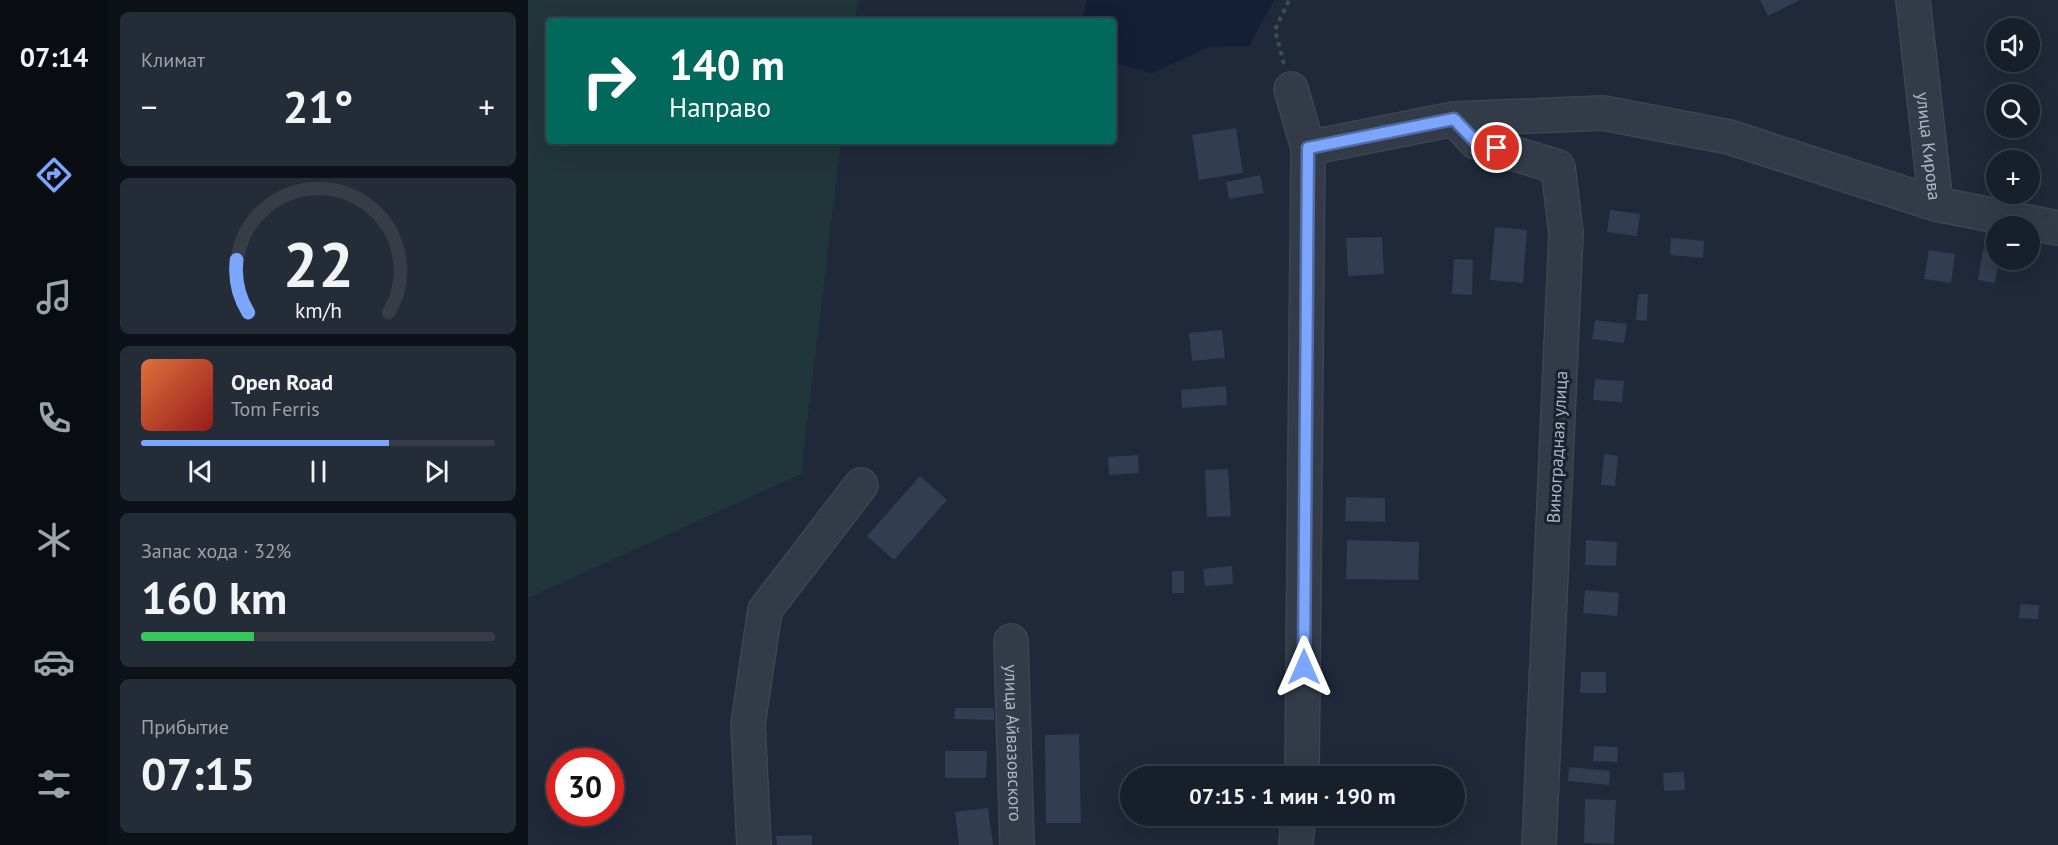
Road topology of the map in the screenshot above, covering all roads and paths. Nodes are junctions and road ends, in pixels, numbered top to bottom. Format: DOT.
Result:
graph roads {
  1 [pos="1289,0"];
  2 [pos="1913,0"];
  3 [pos="1291,89"];
  4 [pos="1454,119"];
  5 [pos="1308,148"];
  6 [pos="1936,204"];
  7 [pos="2058,228"];
  8 [pos="861,485"];
  9 [pos="1011,641"];
  10 [pos="1302,766"];
  11 [pos="1297,826"];
  12 [pos="754,845"];
  13 [pos="1017,845"];
  14 [pos="1296,845"];
  15 [pos="1539,845"];
  1 -- 3 [label="path"];
  2 -- 6 [label="street, улица Кирова"];
  3 -- 5 [label="street"];
  4 -- 5 [label="street"];
  4 -- 6 [label="street"];
  4 -- 15 [label="street, Виноградная улица"];
  5 -- 10 [label="street"];
  6 -- 7 [label="street, улица Кирова"];
  8 -- 12 [label="street"];
  9 -- 13 [label="street, улица Айвазовского"];
  11 -- 14 [label="street"];
}
